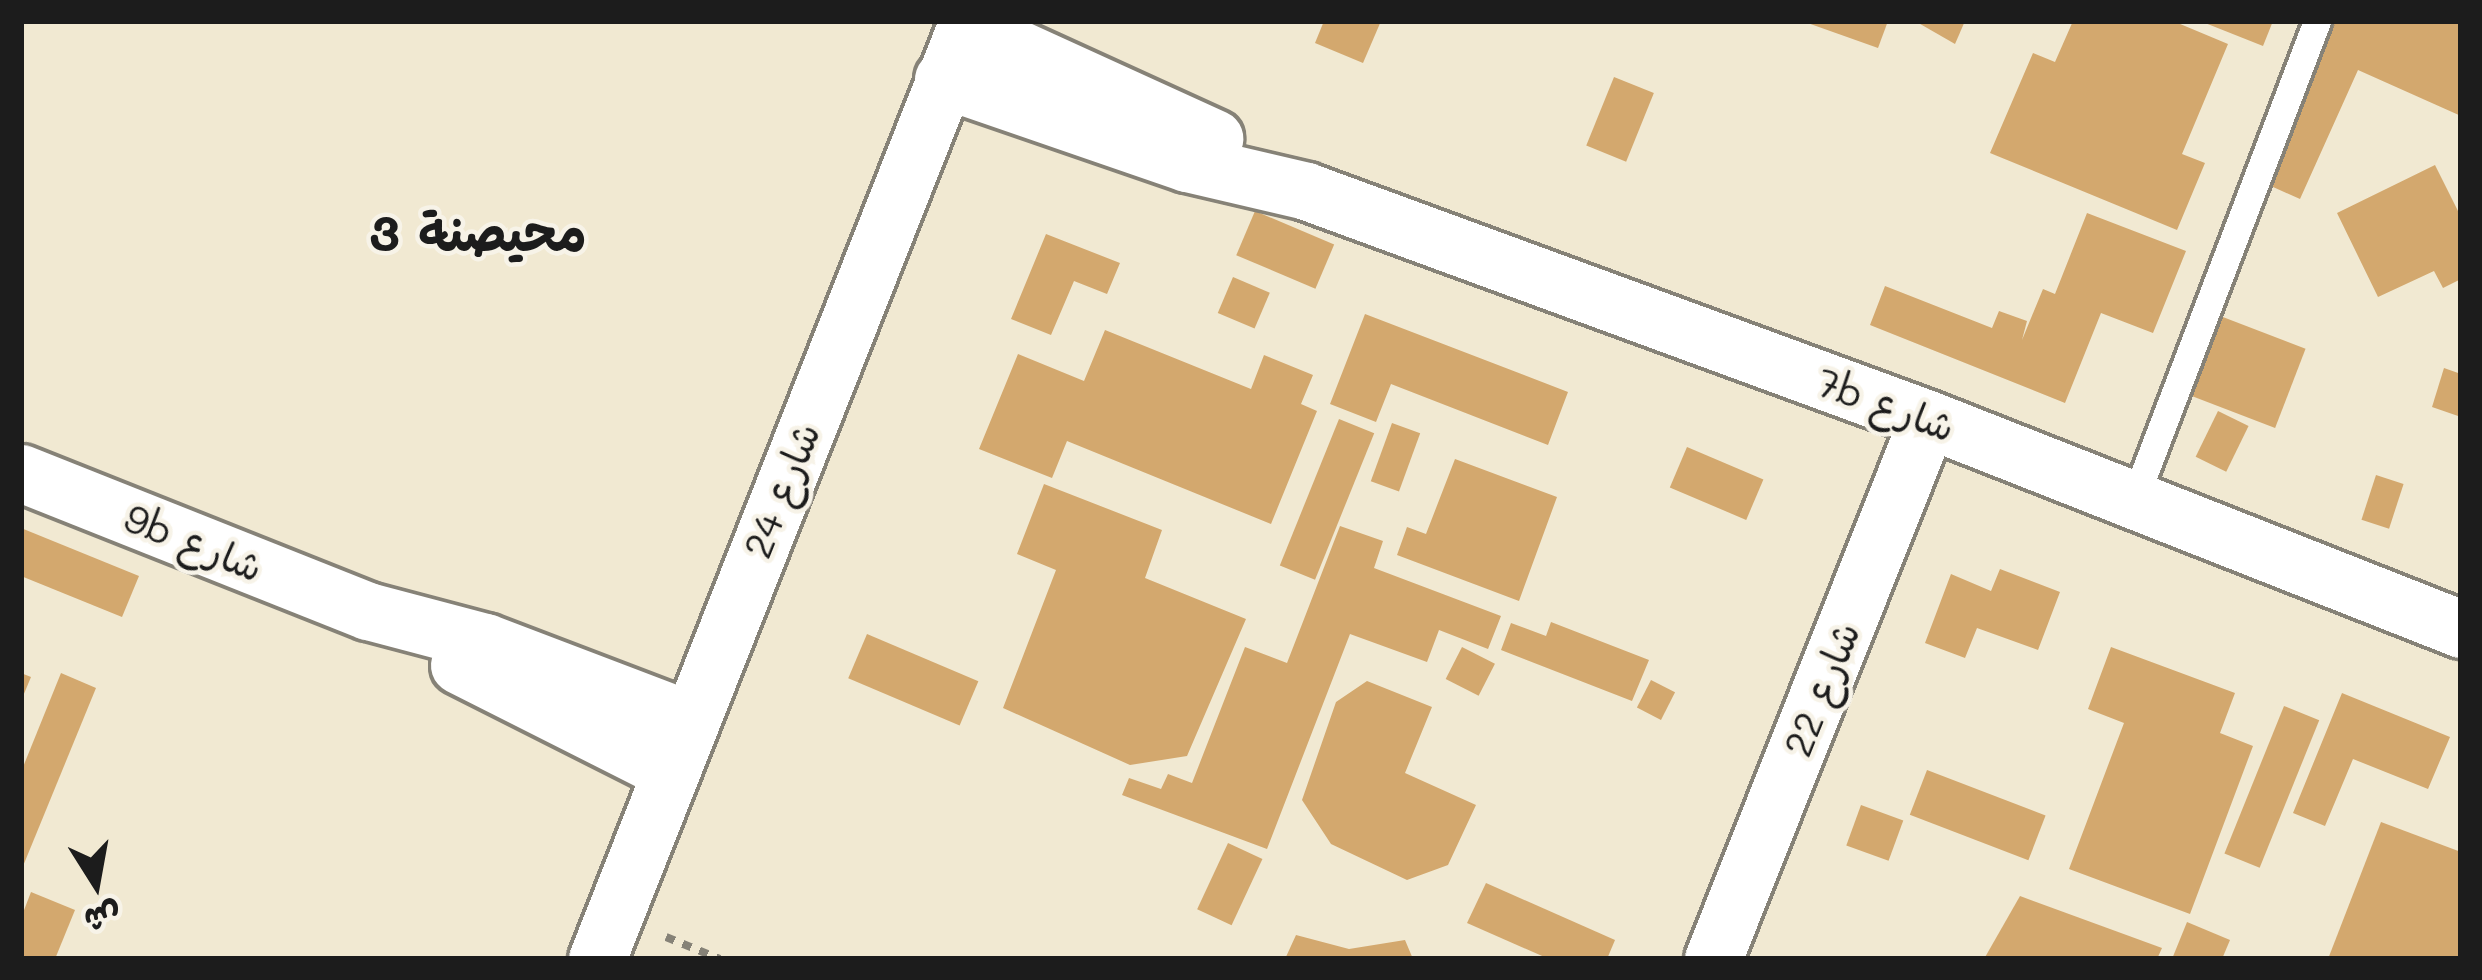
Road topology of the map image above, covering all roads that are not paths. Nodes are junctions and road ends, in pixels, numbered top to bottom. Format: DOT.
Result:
graph roads {
  1 [pos="2317,21"];
  2 [pos="967,23"];
  3 [pos="944,79"];
  4 [pos="1306,191"];
  5 [pos="1928,419"];
  6 [pos="21,473"];
  7 [pos="2134,500"];
  8 [pos="2461,629"];
  9 [pos="680,746"];
  10 [pos="596,959"];
  11 [pos="1713,959"];
  1 -- 7 [label="lane"];
  2 -- 3 [label="street, شارع 24"];
  2 -- 4 [label="street, 7b شارع"];
  3 -- 4 [label="street, 7b شارع"];
  3 -- 9 [label="street, شارع 24"];
  4 -- 5 [label="street, 7b شارع"];
  5 -- 7 [label="street, 7b شارع"];
  5 -- 11 [label="street, شارع 22"];
  6 -- 9 [label="street, 9b شارع"];
  7 -- 8 [label="street, 7b شارع"];
  9 -- 10 [label="street, شارع 24"];
}
